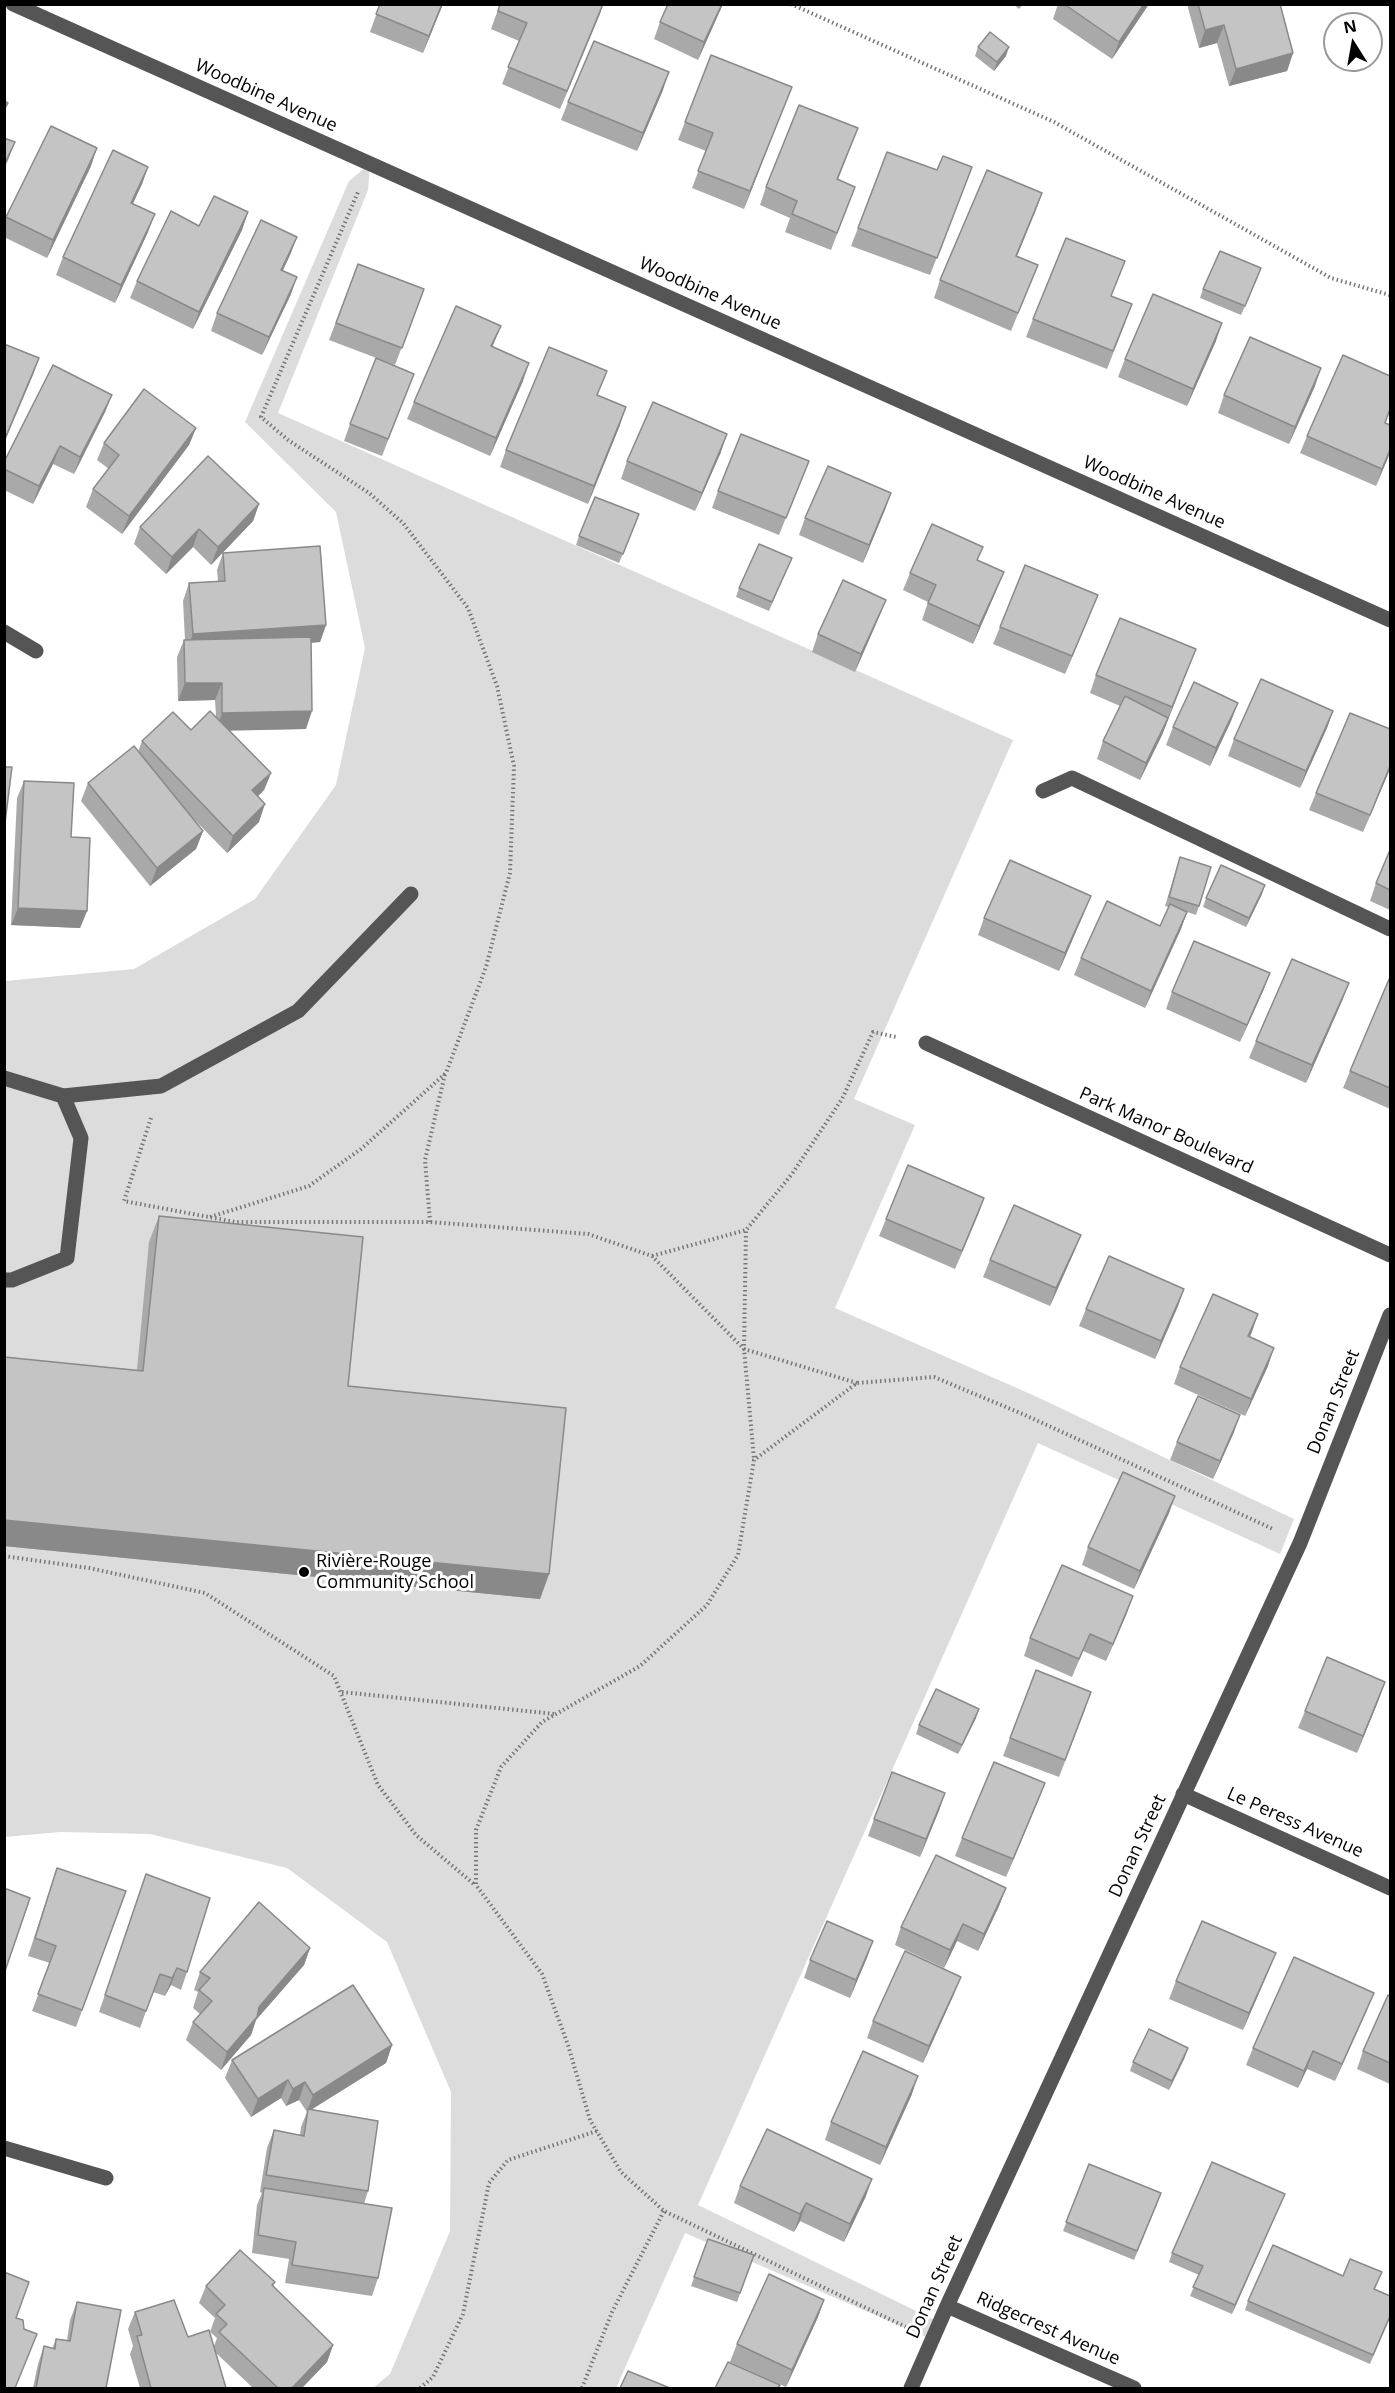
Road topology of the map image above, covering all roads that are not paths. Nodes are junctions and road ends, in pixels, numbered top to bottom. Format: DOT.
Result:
graph roads {
  1 [pos="13,4"];
  2 [pos="1390,620"];
  3 [pos="4,632"];
  4 [pos="36,651"];
  5 [pos="1043,791"];
  6 [pos="411,894"];
  7 [pos="1390,929"];
  8 [pos="926,1043"];
  9 [pos="4,1078"];
  10 [pos="63,1096"];
  11 [pos="1390,1255"];
  12 [pos="4,1280"];
  13 [pos="1390,1315"];
  14 [pos="1183,1794"];
  15 [pos="1390,1888"];
  16 [pos="4,2148"];
  17 [pos="106,2178"];
  18 [pos="947,2306"];
  19 [pos="911,2388"];
  20 [pos="1134,2388"];
  1 -- 2 [label="street, Woodbine Avenue"];
  3 -- 4 [label="street"];
  5 -- 7 [label="street"];
  6 -- 10 [label="street"];
  8 -- 11 [label="street, Park Manor Boulevard"];
  9 -- 10 [label="street"];
  10 -- 12 [label="street"];
  13 -- 14 [label="street, Donan Street"];
  14 -- 15 [label="street, Le Peress Avenue"];
  14 -- 18 [label="street, Donan Street"];
  16 -- 17 [label="street"];
  18 -- 19 [label="street, Donan Street"];
  18 -- 20 [label="street, Ridgecrest Avenue"];
}
